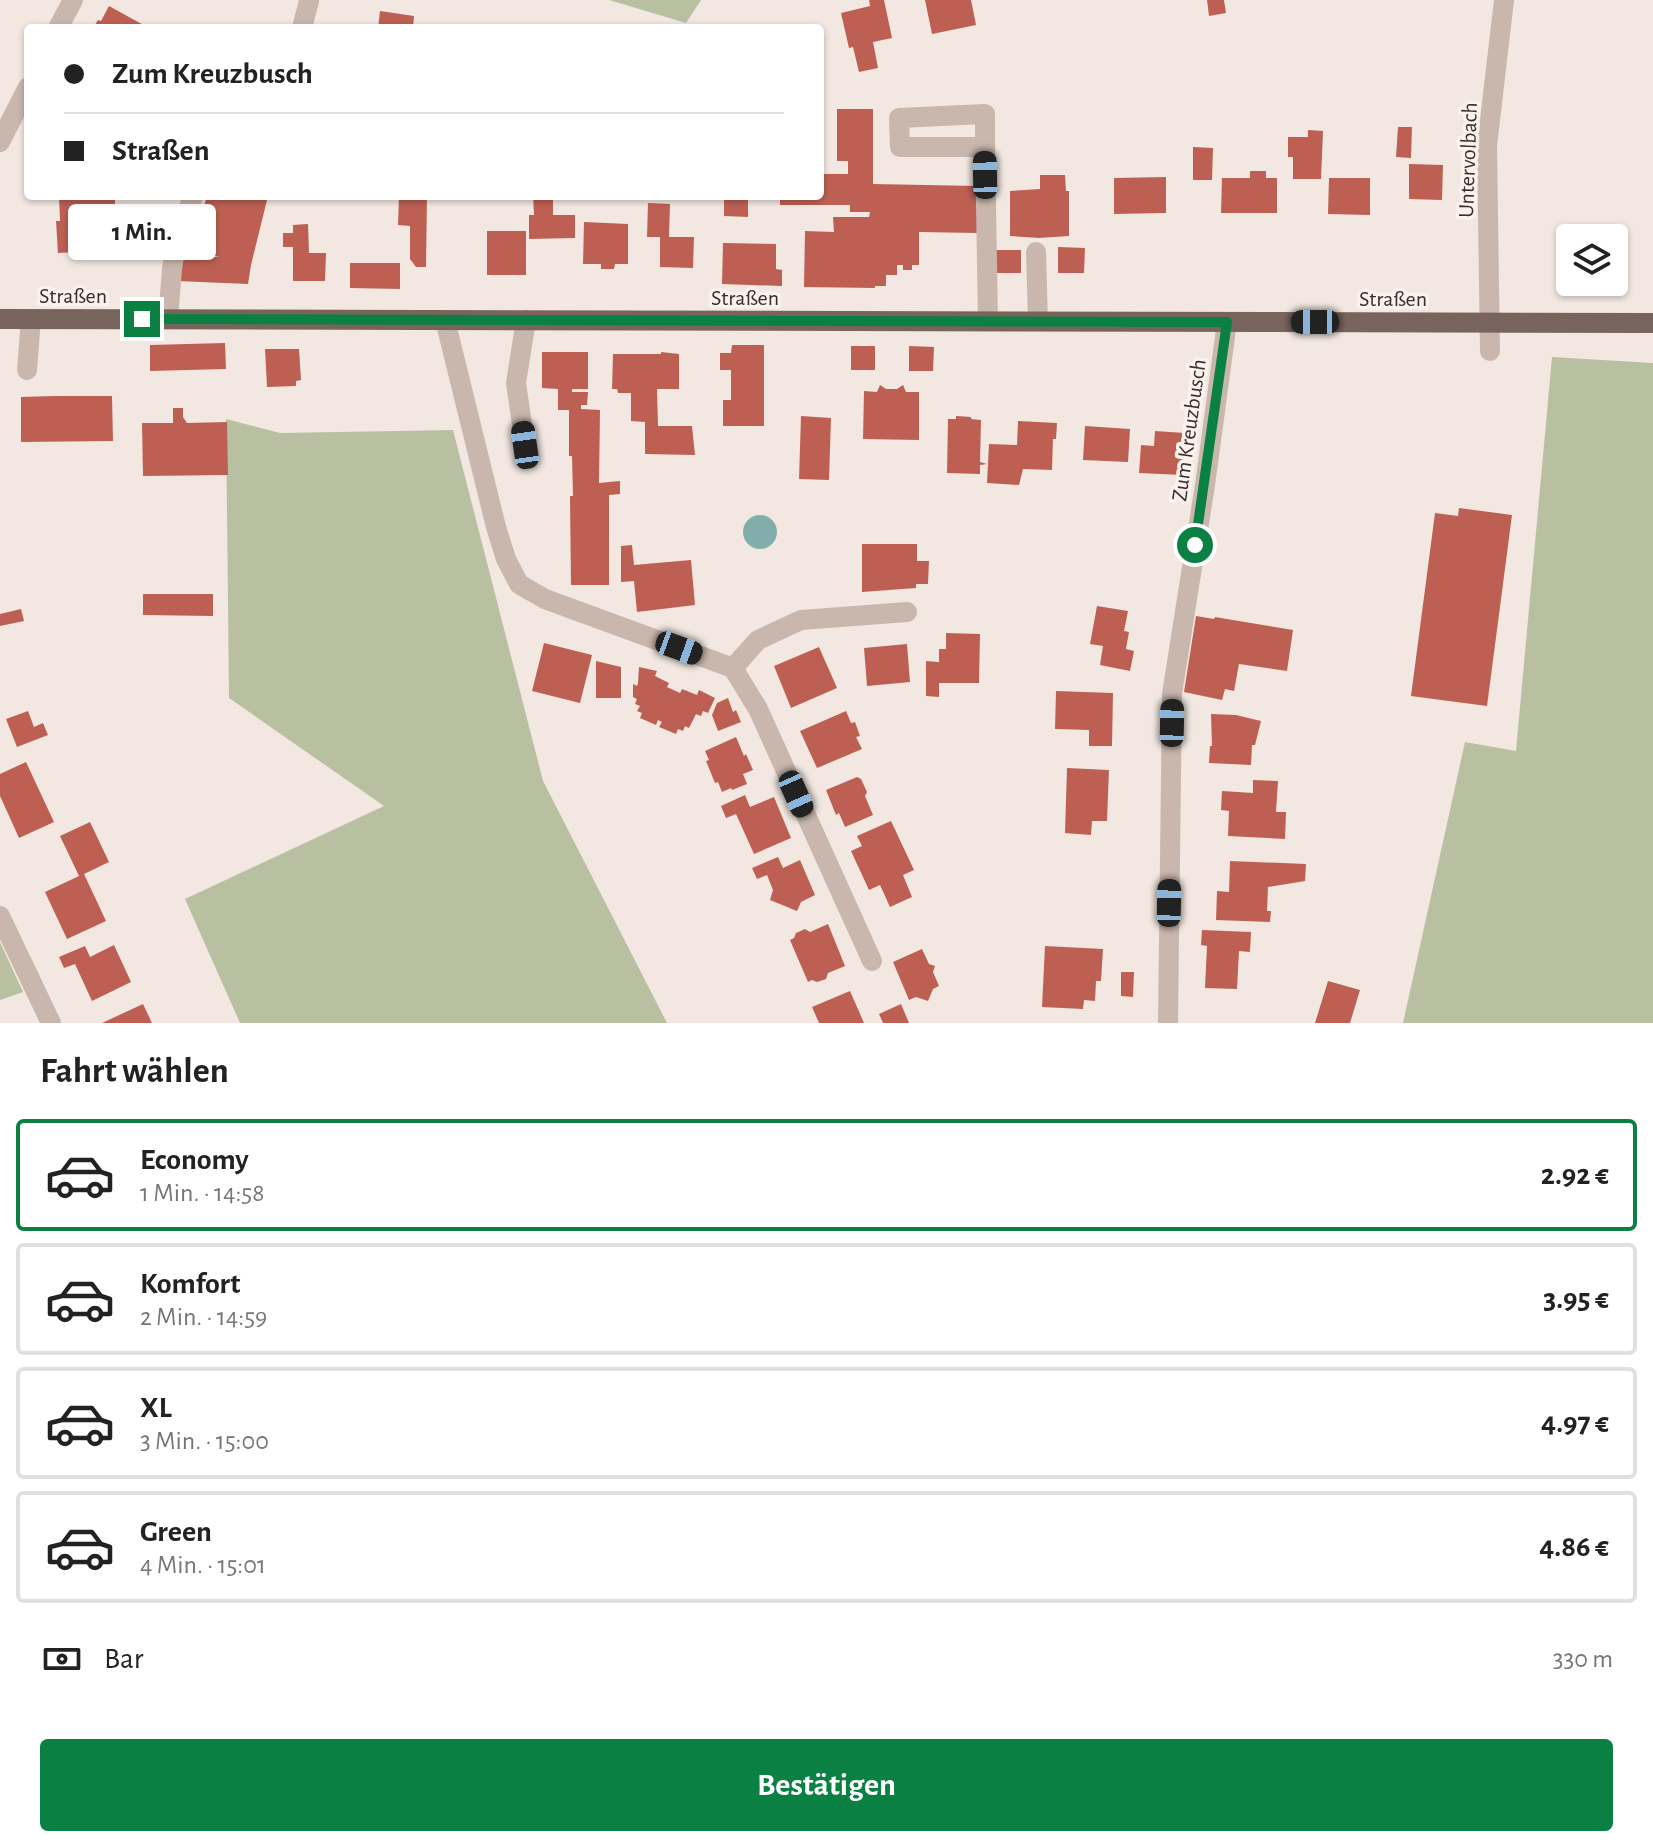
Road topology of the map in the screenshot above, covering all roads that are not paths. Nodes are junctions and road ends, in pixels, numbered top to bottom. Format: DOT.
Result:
graph roads {
  1 [pos="73,0"];
  2 [pos="1504,0"];
  3 [pos="309,1"];
  4 [pos="60,24"];
  5 [pos="303,24"];
  6 [pos="24,95"];
  7 [pos="0,142"];
  8 [pos="985,147"];
  9 [pos="192,200"];
  10 [pos="1036,252"];
  11 [pos="0,319"];
  12 [pos="31,319"];
  13 [pos="168,319"];
  14 [pos="445,320"];
  15 [pos="526,320"];
  16 [pos="988,321"];
  17 [pos="1038,321"];
  18 [pos="1227,322"];
  19 [pos="1490,322"];
  20 [pos="1653,323"];
  21 [pos="1490,351"];
  22 [pos="27,370"];
  23 [pos="525,445"];
  24 [pos="907,612"];
  25 [pos="733,668"];
  26 [pos="0,916"];
  27 [pos="872,961"];
  28 [pos="51,1023"];
  29 [pos="1168,1023"];
  1 -- 4 [label="street"];
  2 -- 19 [label="street, Untervolbach"];
  3 -- 5 [label="street"];
  6 -- 7 [label="street"];
  8 -- 16 [label="street"];
  9 -- 13 [label="street"];
  10 -- 17 [label="street"];
  11 -- 12 [label="main road, Straßen"];
  12 -- 13 [label="main road, Straßen"];
  12 -- 22 [label="street"];
  13 -- 14 [label="main road, Straßen"];
  14 -- 15 [label="main road, Straßen"];
  14 -- 25 [label="street"];
  15 -- 16 [label="main road, Straßen"];
  15 -- 23 [label="street"];
  16 -- 17 [label="main road, Straßen"];
  17 -- 18 [label="main road, Straßen"];
  18 -- 19 [label="main road, Straßen"];
  18 -- 29 [label="street, Zum Kreuzbusch"];
  19 -- 20 [label="main road, Straßen"];
  19 -- 21 [label="street, Untervolbach"];
  24 -- 25 [label="street"];
  25 -- 27 [label="street"];
  26 -- 28 [label="street"];
}
